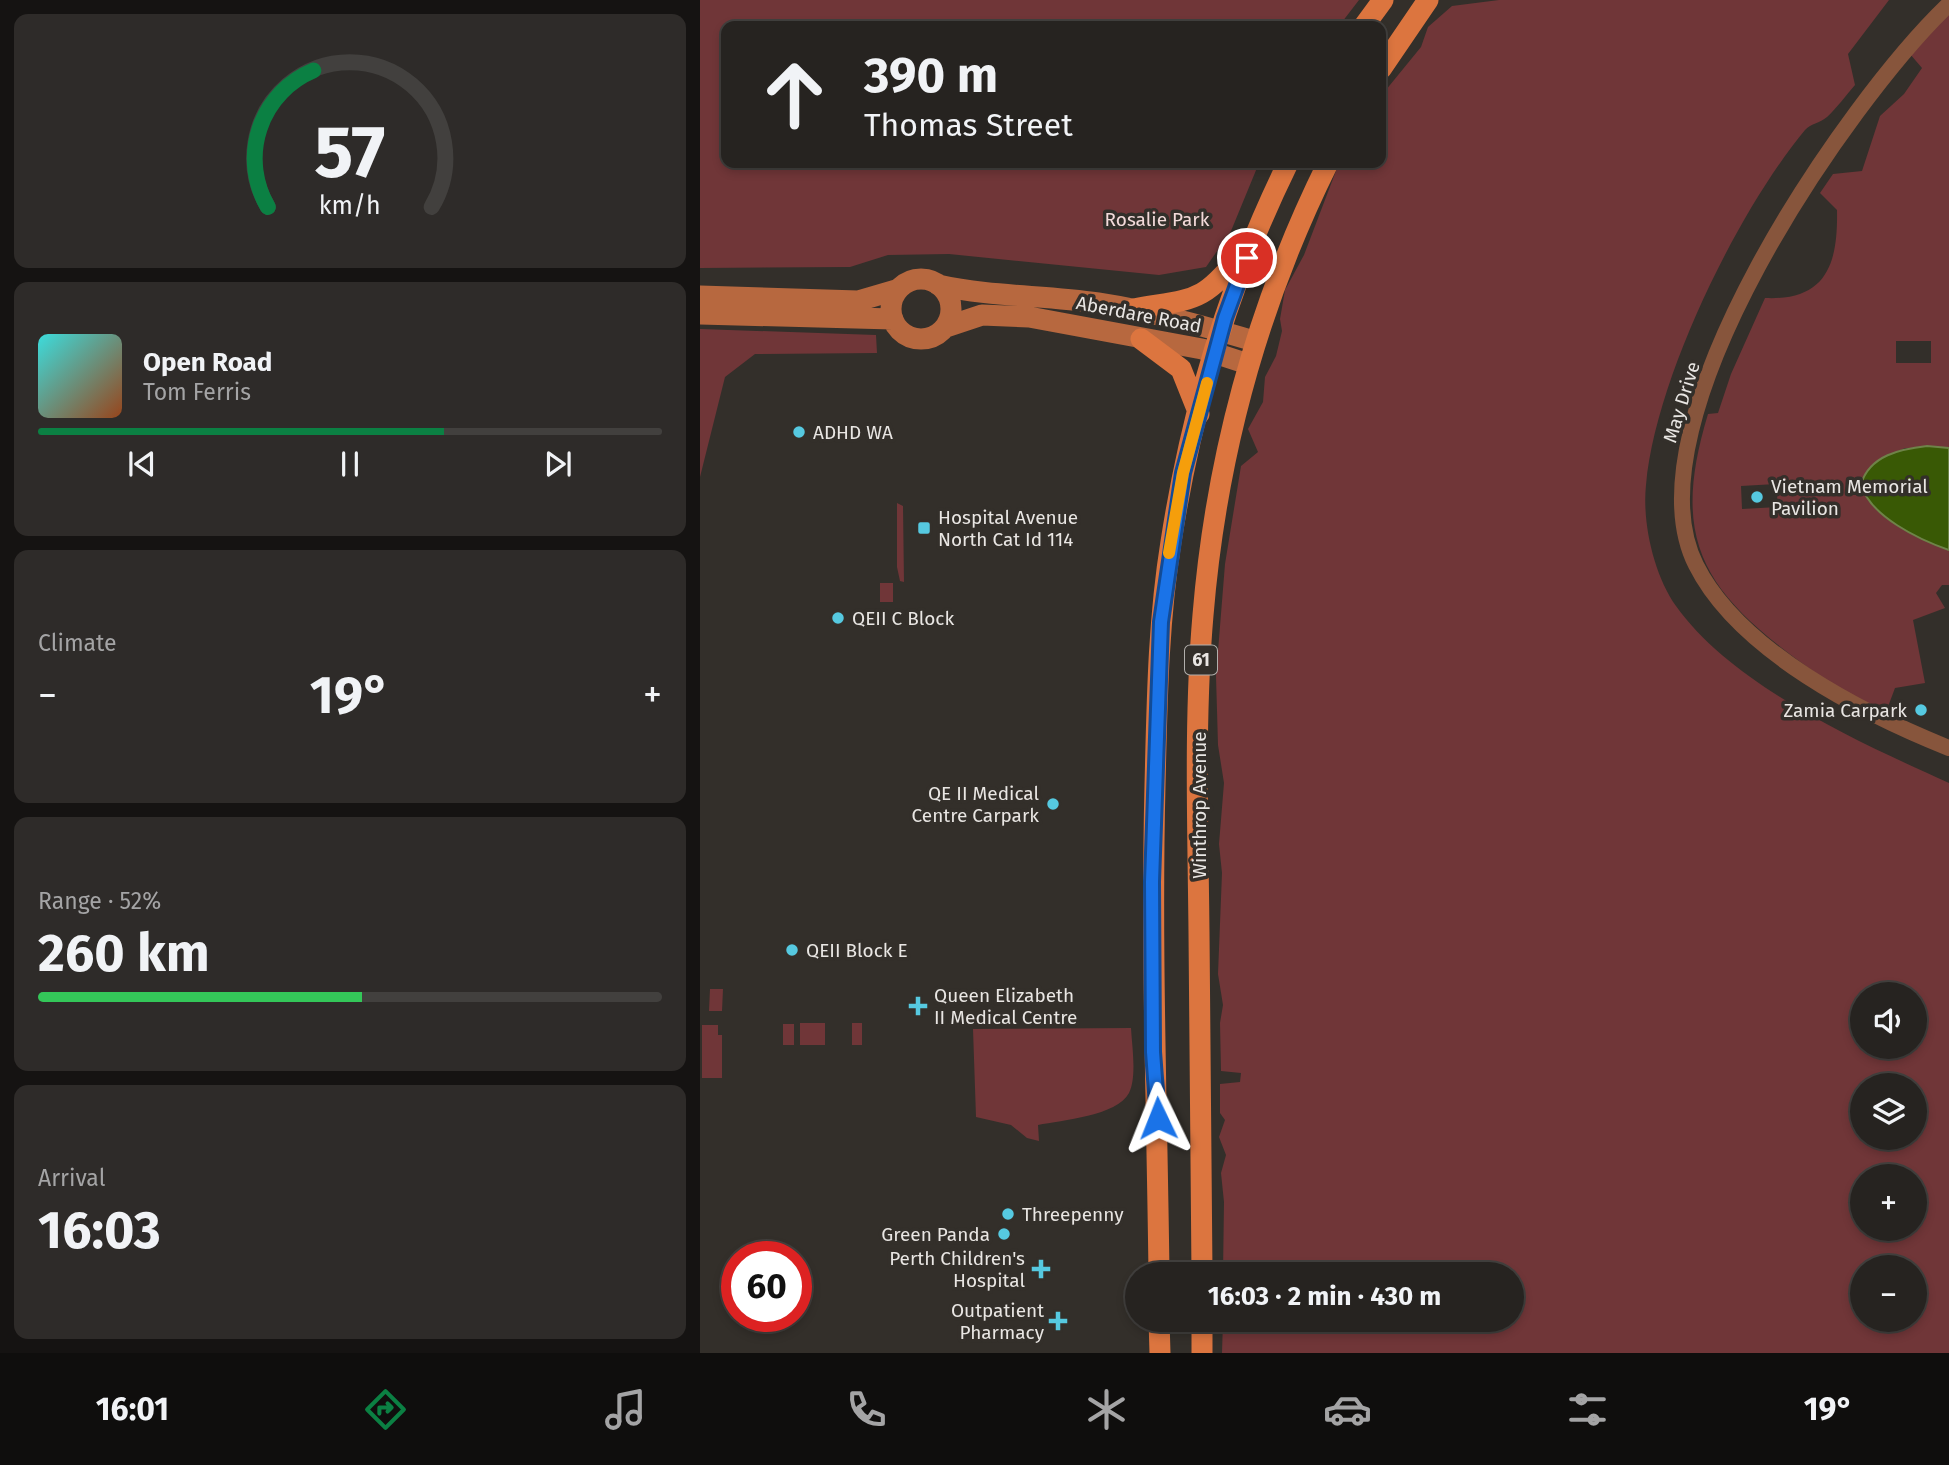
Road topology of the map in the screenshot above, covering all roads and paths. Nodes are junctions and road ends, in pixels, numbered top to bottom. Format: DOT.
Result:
graph roads {
  1 [pos="1384,0"];
  2 [pos="1429,0"];
  3 [pos="1949,4"];
  4 [pos="1368,21"];
  5 [pos="1386,62"];
  6 [pos="1286,168"];
  7 [pos="1326,168"];
  8 [pos="1254,238"];
  9 [pos="938,285"];
  10 [pos="899,289"];
  11 [pos="700,296"];
  12 [pos="1134,309"];
  13 [pos="700,314"];
  14 [pos="893,319"];
  15 [pos="946,327"];
  16 [pos="1221,331"];
  17 [pos="1141,339"];
  18 [pos="1254,341"];
  19 [pos="1215,353"];
  20 [pos="1248,364"];
  21 [pos="1199,414"];
  22 [pos="1949,748"];
  23 [pos="1159,1262"];
  24 [pos="1202,1262"];
  25 [pos="1159,1332"];
  26 [pos="1202,1332"];
  27 [pos="1160,1353"];
  28 [pos="1202,1353"];
  1 -- 4 [label="main road"];
  2 -- 5 [label="main road"];
  3 -- 22 [label="street, May Drive"];
  6 -- 8 [label="main road, 61"];
  7 -- 18 [label="main road, 61"];
  8 -- 12 [label="main road"];
  8 -- 16 [label="main road, 61"];
  9 -- 10 [label="main road"];
  9 -- 12 [label="main road, Aberdare Road"];
  9 -- 15 [label="main road"];
  10 -- 11 [label="main road"];
  10 -- 14 [label="main road"];
  12 -- 16 [label="main road, Aberdare Road"];
  13 -- 14 [label="main road"];
  14 -- 15 [label="main road"];
  15 -- 17 [label="main road, Aberdare Road"];
  16 -- 18 [label="main road, Aberdare Road"];
  16 -- 19 [label="main road, 61"];
  17 -- 19 [label="main road, Aberdare Road"];
  17 -- 21 [label="main road"];
  18 -- 20 [label="main road, Winthrop Avenue / 61"];
  19 -- 20 [label="main road, Aberdare Road"];
  19 -- 21 [label="main road, 61"];
  20 -- 24 [label="main road, Winthrop Avenue / 61"];
  21 -- 23 [label="main road, 61"];
  25 -- 27 [label="main road"];
  26 -- 28 [label="main road"];
}
